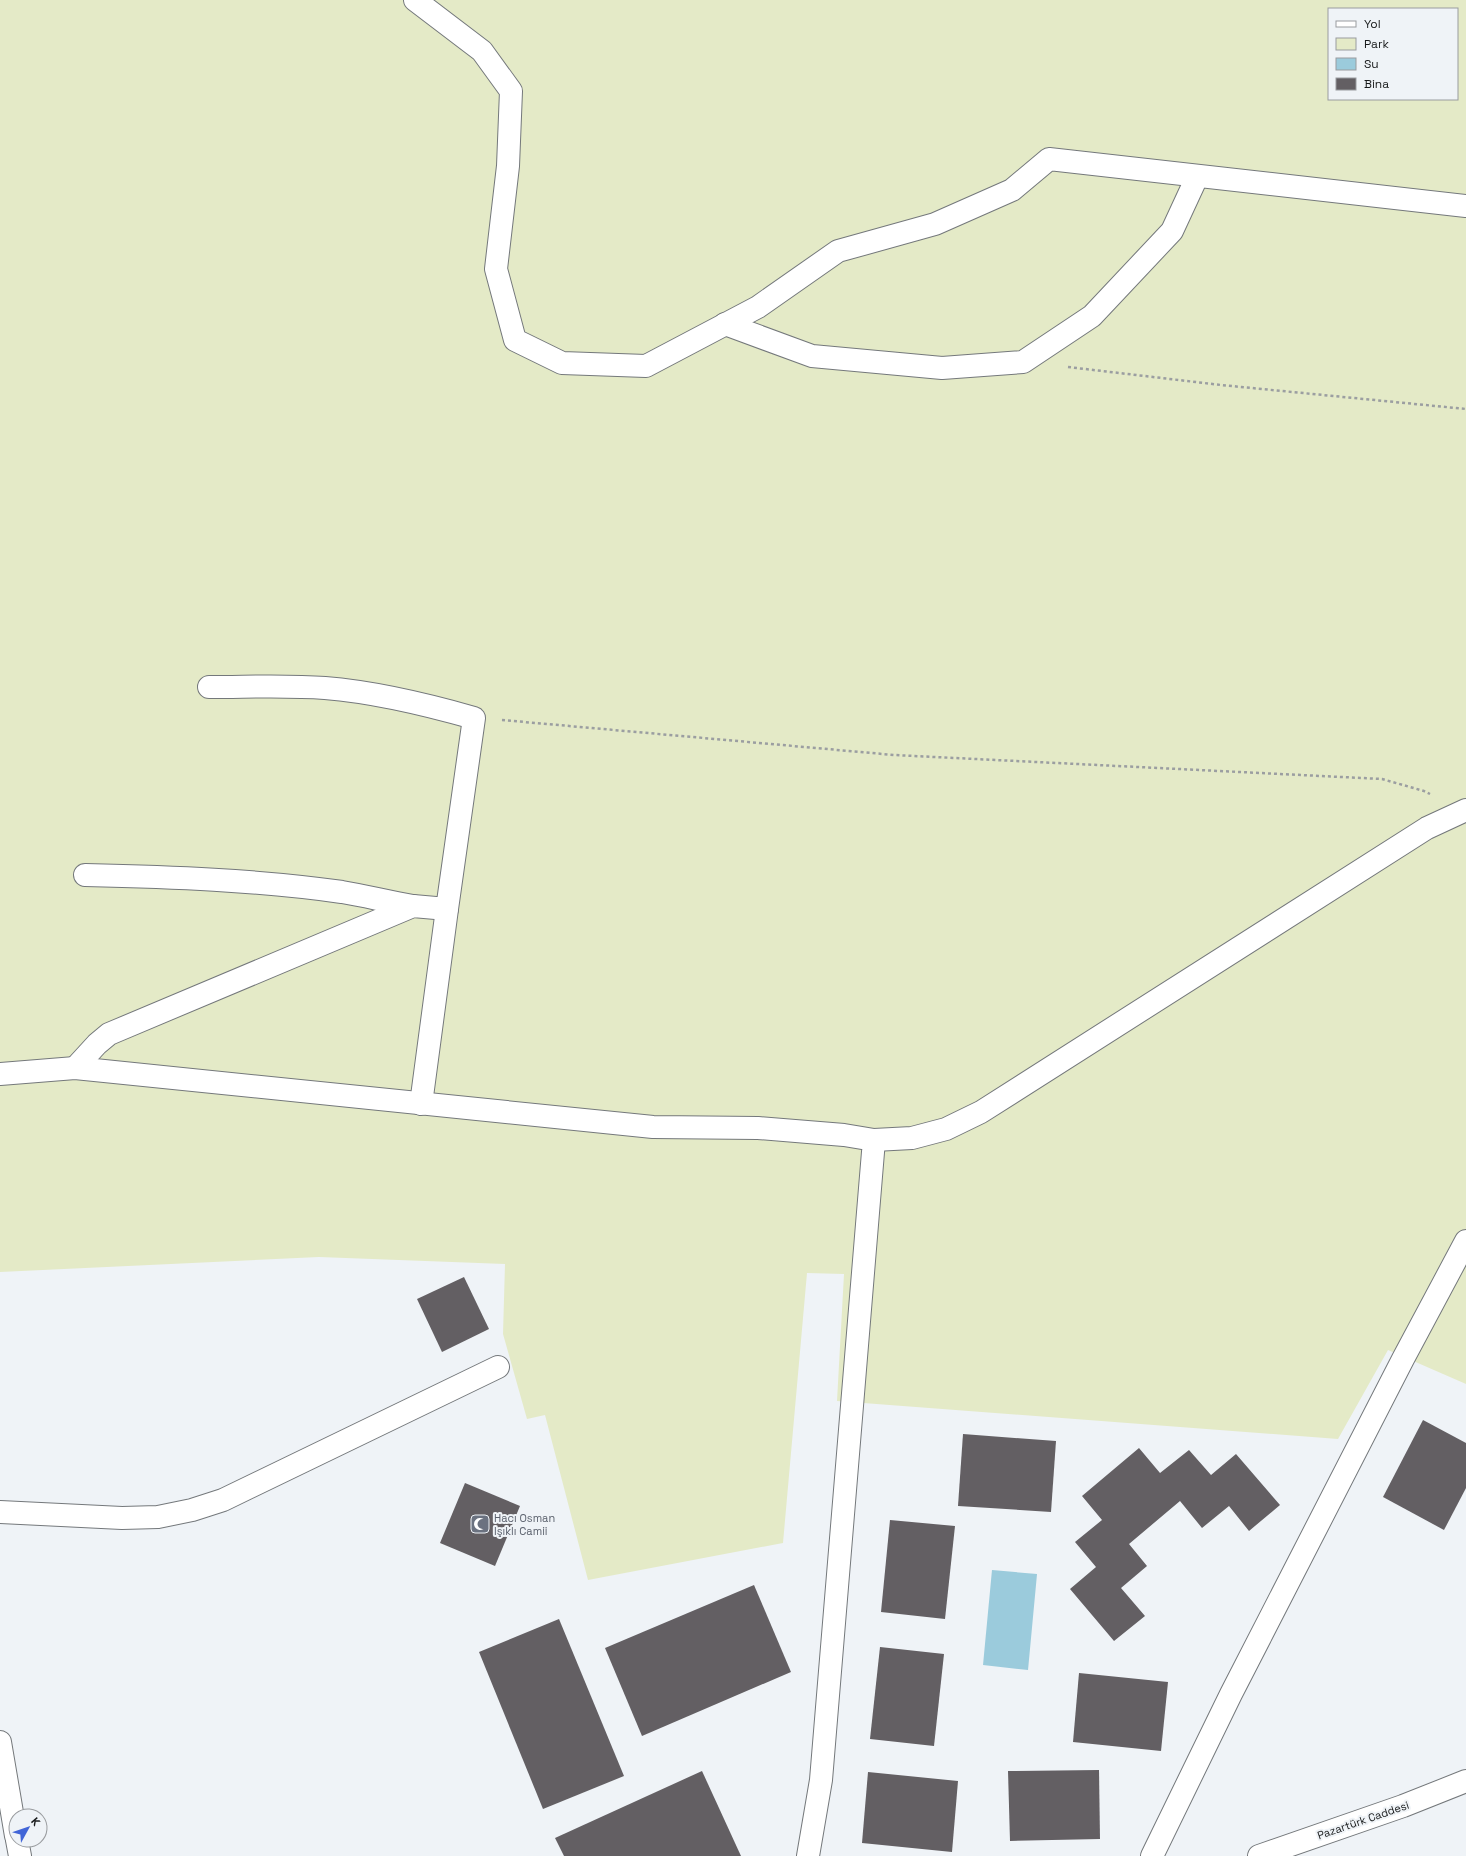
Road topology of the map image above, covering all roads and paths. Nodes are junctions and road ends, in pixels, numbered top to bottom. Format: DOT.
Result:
graph roads {
  1 [pos="415,0"];
  2 [pos="1198,177"];
  3 [pos="1466,206"];
  4 [pos="725,324"];
  5 [pos="1024,362"];
  6 [pos="1466,409"];
  7 [pos="209,687"];
  8 [pos="474,718"];
  9 [pos="1465,814"];
  10 [pos="85,875"];
  11 [pos="413,906"];
  12 [pos="447,909"];
  13 [pos="75,1068"];
  14 [pos="0,1074"];
  15 [pos="421,1104"];
  16 [pos="874,1140"];
  17 [pos="1466,1241"];
  18 [pos="498,1367"];
  19 [pos="0,1512"];
  20 [pos="0,1742"];
  21 [pos="1466,1781"];
  22 [pos="11,1808"];
  23 [pos="808,1856"];
  24 [pos="1152,1856"];
  25 [pos="1259,1856"];
  1 -- 4 [label="street"];
  2 -- 3 [label="street"];
  2 -- 4 [label="street"];
  2 -- 5 [label="street"];
  4 -- 5 [label="street"];
  5 -- 6 [label="path"];
  7 -- 8 [label="street"];
  8 -- 9 [label="path"];
  8 -- 12 [label="street"];
  9 -- 16 [label="street"];
  10 -- 11 [label="street"];
  11 -- 12 [label="street"];
  11 -- 13 [label="street"];
  12 -- 15 [label="street"];
  13 -- 14 [label="street"];
  13 -- 15 [label="street"];
  15 -- 16 [label="street"];
  16 -- 23 [label="street"];
  17 -- 24 [label="street"];
  18 -- 19 [label="street"];
  20 -- 22 [label="street"];
  21 -- 25 [label="street, Pazartürk Caddesi"];
}
